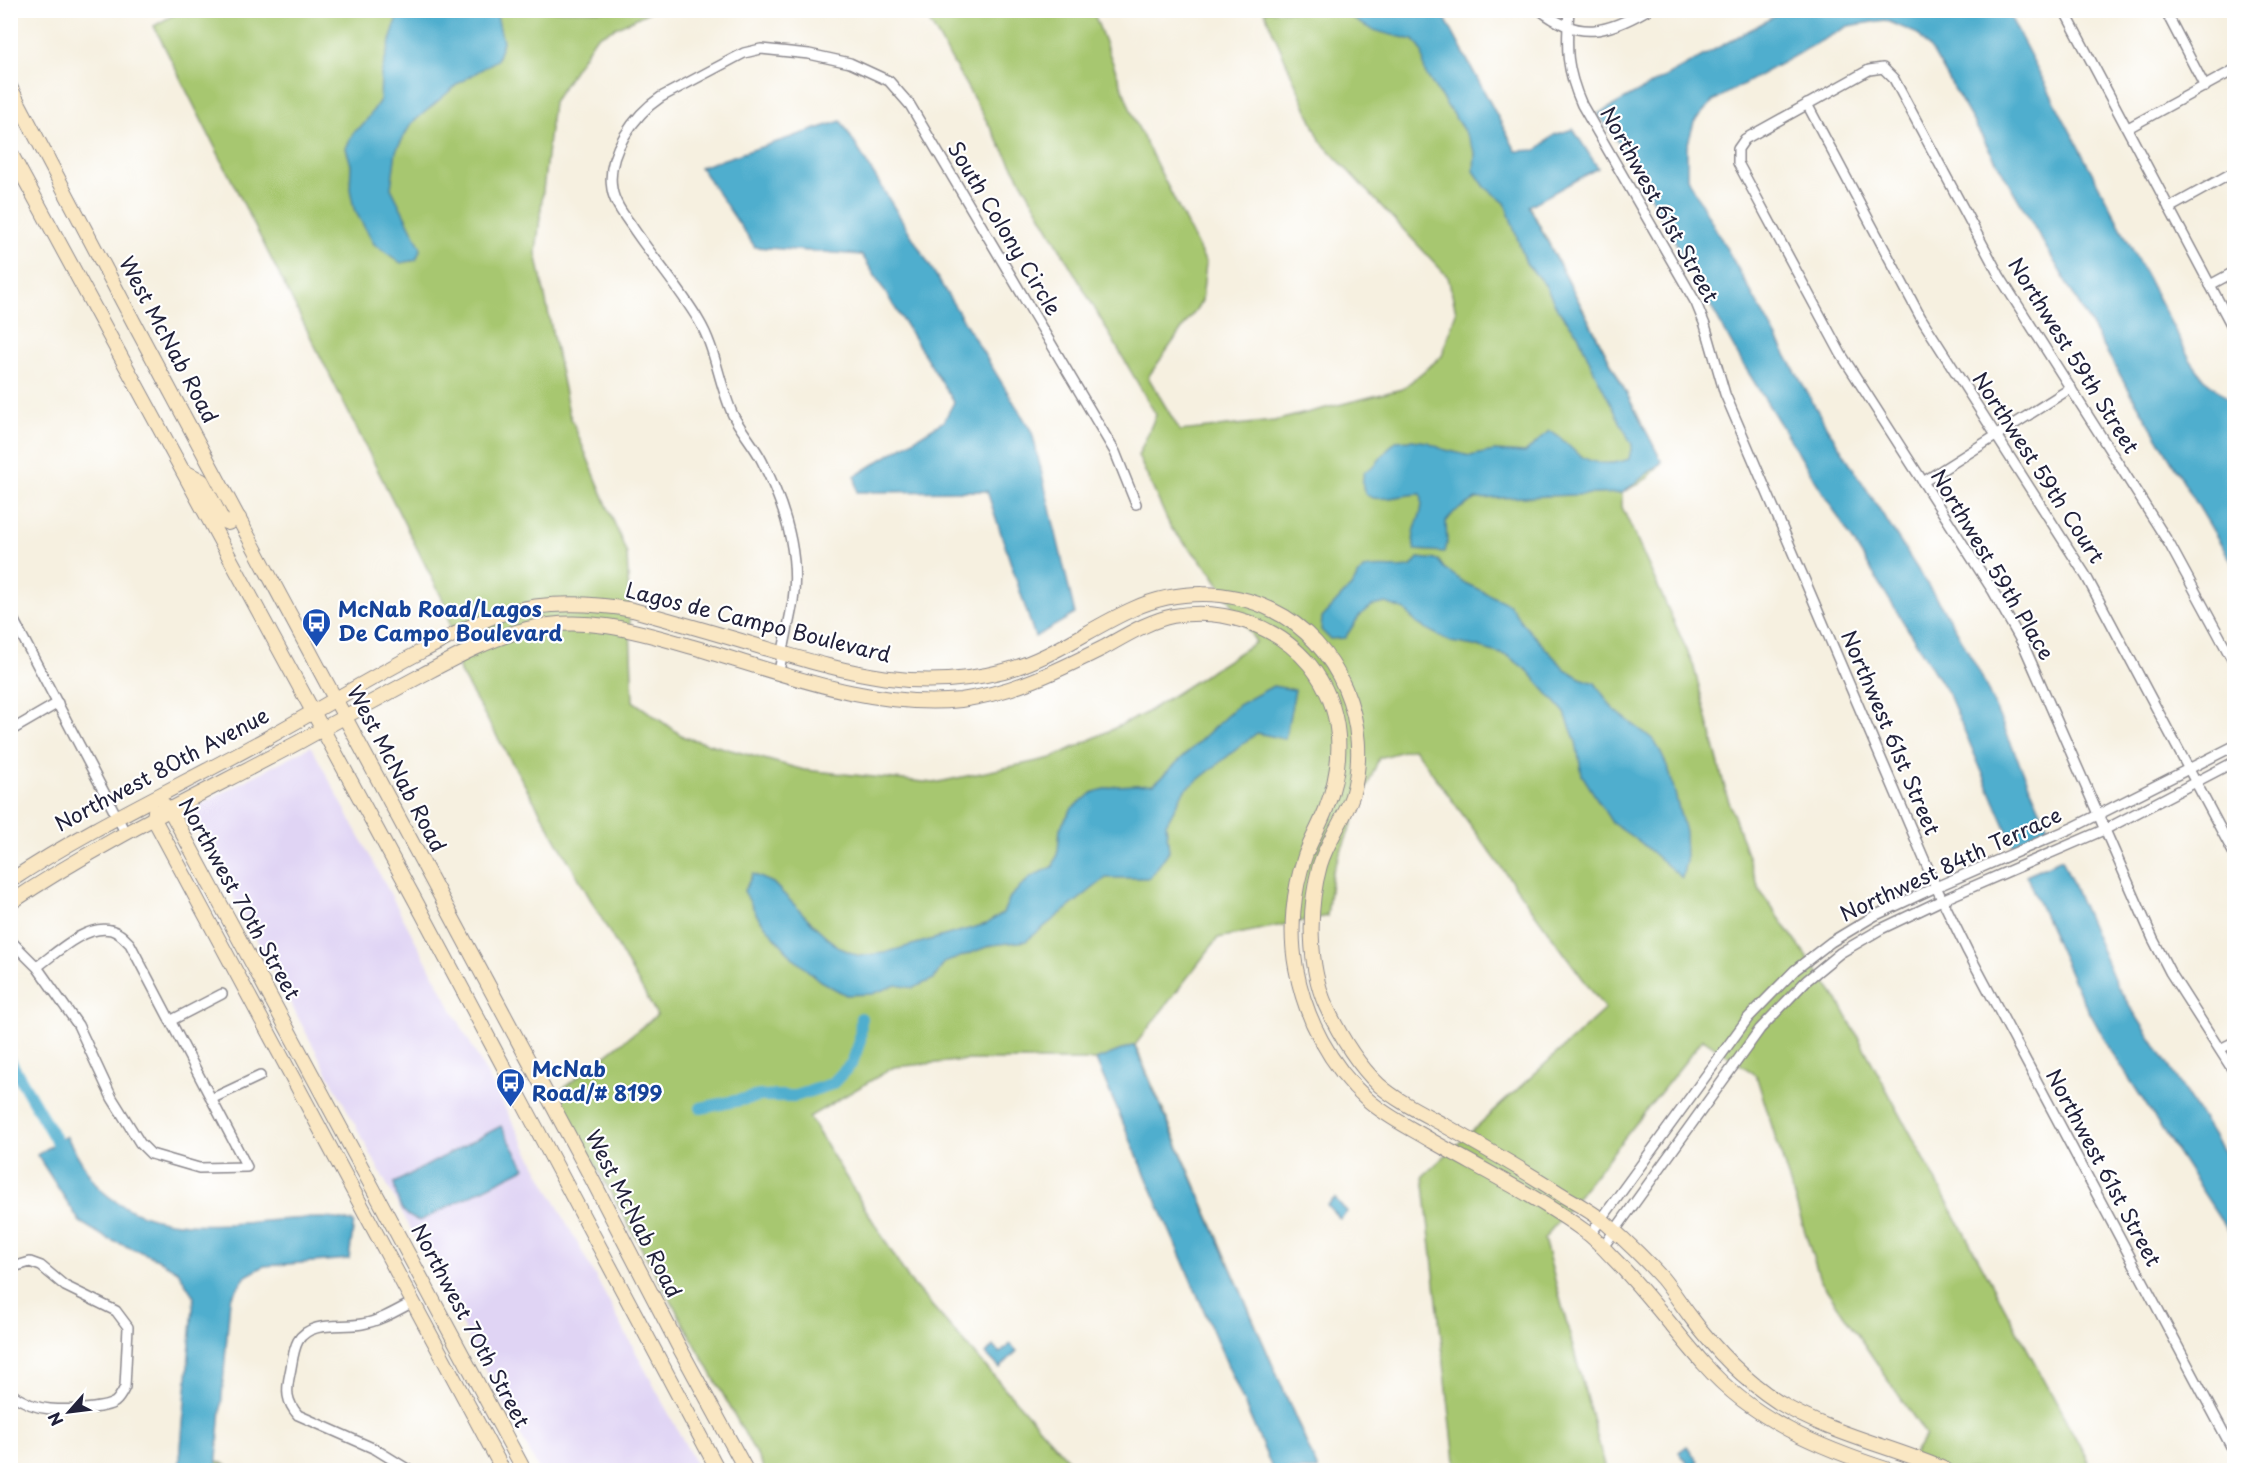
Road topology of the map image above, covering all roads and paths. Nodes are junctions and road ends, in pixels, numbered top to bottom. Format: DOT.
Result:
graph roads {
  1 [pos="1540,10"];
  2 [pos="1569,10"];
  3 [pos="1647,10"];
  4 [pos="2064,10"];
  5 [pos="2165,10"];
  6 [pos="1568,28"];
  7 [pos="2235,70"];
  8 [pos="10,87"];
  9 [pos="2205,87"];
  10 [pos="1807,104"];
  11 [pos="2128,129"];
  12 [pos="10,152"];
  13 [pos="2235,172"];
  14 [pos="2169,208"];
  15 [pos="2235,272"];
  16 [pos="2210,285"];
  17 [pos="2235,330"];
  18 [pos="2071,388"];
  19 [pos="1996,436"];
  20 [pos="185,472"];
  21 [pos="1923,482"];
  22 [pos="1136,504"];
  23 [pos="240,518"];
  24 [pos="1158,600"];
  25 [pos="10,613"];
  26 [pos="1182,616"];
  27 [pos="700,628"];
  28 [pos="695,648"];
  29 [pos="782,653"];
  30 [pos="2235,663"];
  31 [pos="778,672"];
  32 [pos="335,698"];
  33 [pos="58,703"];
  34 [pos="313,712"];
  35 [pos="344,716"];
  36 [pos="322,729"];
  37 [pos="10,731"];
  38 [pos="2235,746"];
  39 [pos="2235,762"];
  40 [pos="2190,770"];
  41 [pos="2196,781"];
  42 [pos="155,797"];
  43 [pos="170,810"];
  44 [pos="2099,815"];
  45 [pos="118,818"];
  46 [pos="154,819"];
  47 [pos="2106,829"];
  48 [pos="126,834"];
  49 [pos="2235,854"];
  50 [pos="10,881"];
  51 [pos="1936,887"];
  52 [pos="1942,900"];
  53 [pos="10,903"];
  54 [pos="10,940"];
  55 [pos="37,967"];
  56 [pos="222,994"];
  57 [pos="170,1021"];
  58 [pos="2235,1042"];
  59 [pos="2220,1049"];
  60 [pos="2235,1072"];
  61 [pos="260,1076"];
  62 [pos="212,1099"];
  63 [pos="1602,1220"];
  64 [pos="1614,1231"];
  65 [pos="1590,1234"];
  66 [pos="1603,1247"];
  67 [pos="10,1268"];
  68 [pos="413,1302"];
  69 [pos="10,1394"];
  70 [pos="2235,1452"];
  71 [pos="409,1470"];
  72 [pos="503,1470"];
  73 [pos="524,1470"];
  74 [pos="718,1470"];
  75 [pos="746,1470"];
  76 [pos="1889,1470"];
  77 [pos="1946,1470"];
  1 -- 6 [label="street"];
  2 -- 6 [label="street, Northwest 61st Street"];
  3 -- 6 [label="street"];
  4 -- 11 [label="street"];
  5 -- 9 [label="street"];
  6 -- 51 [label="street, Northwest 61st Street"];
  7 -- 9 [label="street"];
  8 -- 23 [label="street, West McNab Road"];
  9 -- 11 [label="street"];
  10 -- 18 [label="street, Northwest 59th Street"];
  10 -- 19 [label="street, Northwest 59th Court"];
  10 -- 21 [label="street, Northwest 59th Place"];
  11 -- 14 [label="street"];
  12 -- 20 [label="street"];
  13 -- 14 [label="street"];
  14 -- 16 [label="street"];
  15 -- 16 [label="street"];
  16 -- 17 [label="street"];
  18 -- 19 [label="street"];
  18 -- 30 [label="street, Northwest 59th Street"];
  19 -- 21 [label="street"];
  19 -- 40 [label="street, Northwest 59th Court"];
  20 -- 23 [label="street"];
  20 -- 34 [label="street"];
  21 -- 44 [label="street, Northwest 59th Place"];
  22 -- 29 [label="street, South Colony Circle"];
  23 -- 32 [label="street, West McNab Road"];
  24 -- 26 [label="street"];
  24 -- 29 [label="street, Lagos de Campo Boulevard"];
  24 -- 63 [label="street, Lagos de Campo Boulevard"];
  25 -- 33 [label="street"];
  26 -- 31 [label="street, Lagos de Campo Boulevard"];
  26 -- 65 [label="street, Lagos de Campo Boulevard"];
  27 -- 28 [label="street"];
  27 -- 29 [label="street, Lagos de Campo Boulevard"];
  27 -- 32 [label="street, Lagos de Campo Boulevard"];
  28 -- 31 [label="street, Lagos de Campo Boulevard"];
  28 -- 35 [label="street, Lagos de Campo Boulevard"];
  29 -- 31 [label="street, South Colony Circle"];
  32 -- 34 [label="street, Northwest 80th Avenue"];
  32 -- 35 [label="street, West McNab Road"];
  33 -- 37 [label="street"];
  33 -- 45 [label="street"];
  34 -- 36 [label="street"];
  34 -- 42 [label="street, Northwest 80th Avenue"];
  35 -- 36 [label="street, Northwest 80th Avenue"];
  35 -- 75 [label="street, West McNab Road"];
  36 -- 43 [label="street, Northwest 80th Avenue"];
  36 -- 74 [label="street"];
  38 -- 40 [label="street, Northwest 84th Terrace"];
  39 -- 41 [label="street, Northwest 84th Terrace"];
  40 -- 41 [label="street, Northwest 59th Court"];
  40 -- 44 [label="street, Northwest 84th Terrace"];
  41 -- 47 [label="street, Northwest 84th Terrace"];
  41 -- 49 [label="street, Northwest 59th Court"];
  42 -- 43 [label="street, Northwest 70th Street"];
  42 -- 45 [label="street, Northwest 80th Avenue"];
  42 -- 46 [label="street, Northwest 70th Street"];
  43 -- 46 [label="street, Northwest 80th Avenue"];
  43 -- 73 [label="street, Northwest 70th Street"];
  44 -- 47 [label="street, Northwest 59th Place"];
  44 -- 51 [label="street, Northwest 84th Terrace"];
  45 -- 48 [label="street"];
  45 -- 50 [label="street, Northwest 80th Avenue"];
  46 -- 48 [label="street, Northwest 80th Avenue"];
  46 -- 68 [label="street, Northwest 70th Street"];
  47 -- 52 [label="street, Northwest 84th Terrace"];
  47 -- 59 [label="street, Northwest 59th Place"];
  48 -- 53 [label="street, Northwest 80th Avenue"];
  51 -- 52 [label="street, Northwest 61st Street"];
  51 -- 63 [label="street, Northwest 84th Terrace"];
  52 -- 64 [label="street, Northwest 84th Terrace"];
  52 -- 70 [label="street, Northwest 61st Street"];
  54 -- 55 [label="street"];
  55 -- 57 [label="street"];
  55 -- 62 [label="street"];
  56 -- 57 [label="street"];
  57 -- 62 [label="street"];
  58 -- 59 [label="street"];
  59 -- 60 [label="street, Northwest 59th Place"];
  61 -- 62 [label="street"];
  63 -- 64 [label="street, Lagos de Campo Boulevard"];
  63 -- 65 [label="street, Northwest 84th Terrace"];
  64 -- 66 [label="street, Northwest 84th Terrace"];
  64 -- 77 [label="street, Lagos de Campo Boulevard"];
  65 -- 66 [label="street, Lagos de Campo Boulevard"];
  66 -- 76 [label="street, Lagos de Campo Boulevard"];
  67 -- 69 [label="street"];
  68 -- 71 [label="street"];
  68 -- 72 [label="street, Northwest 70th Street"];
}
